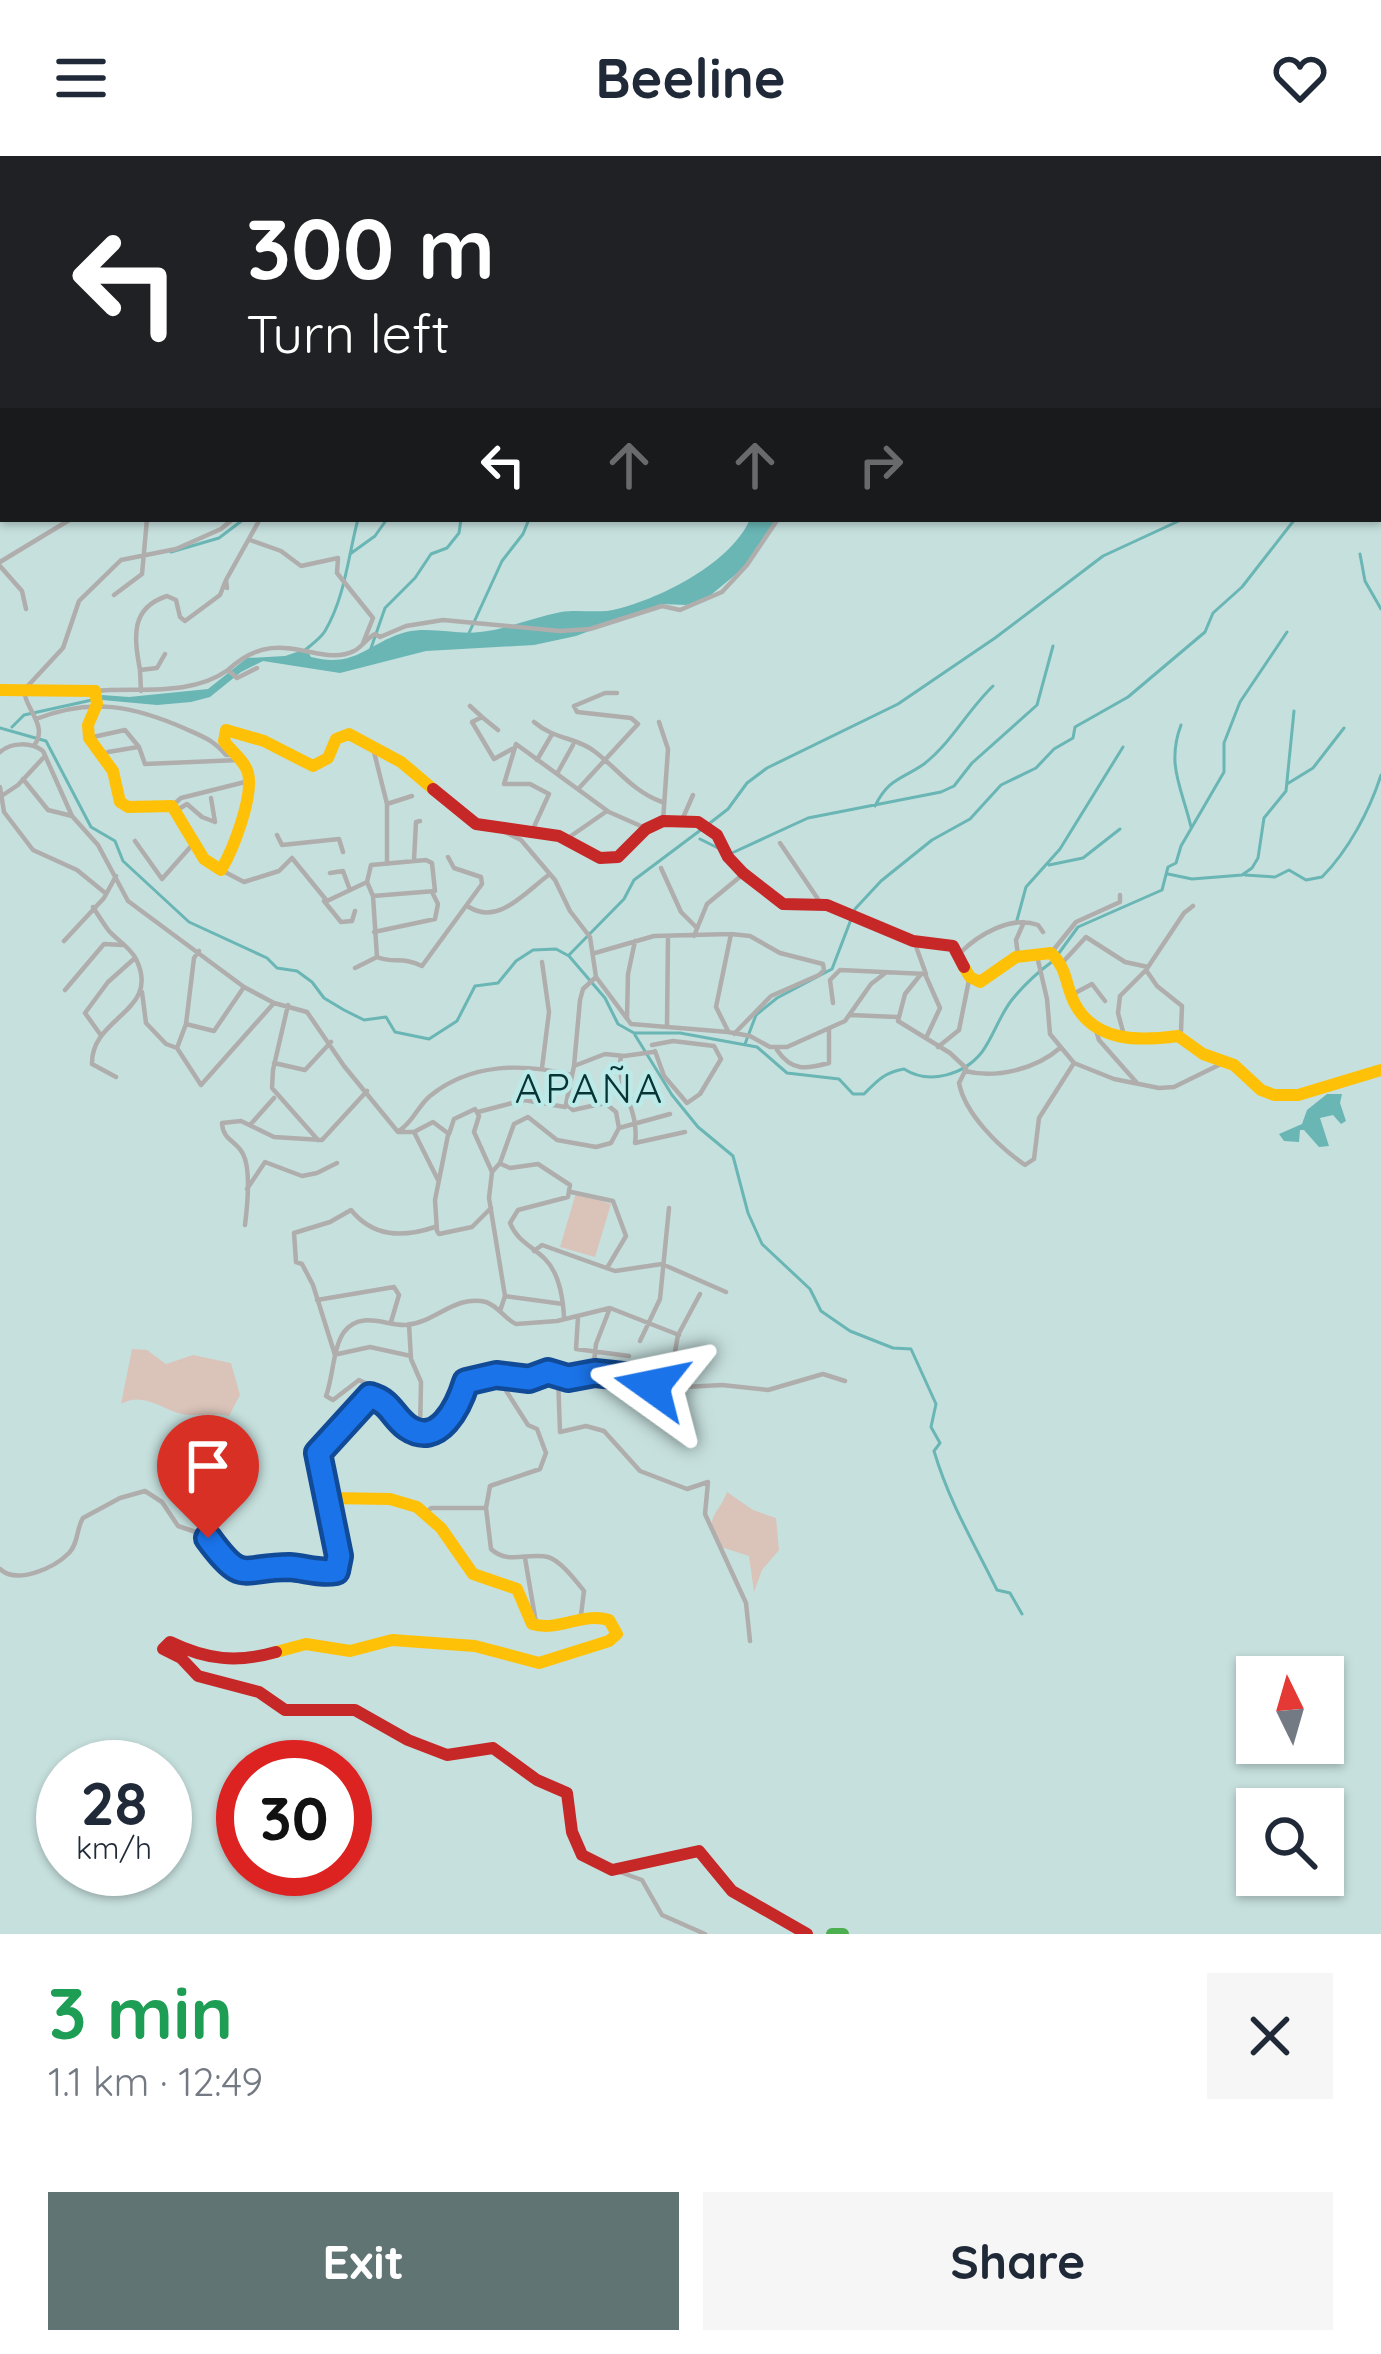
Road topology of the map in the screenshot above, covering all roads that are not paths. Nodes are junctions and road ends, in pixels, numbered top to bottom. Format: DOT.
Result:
graph roads {
  1 [pos="66,522"];
  2 [pos="147,522"];
  3 [pos="229,522"];
  4 [pos="259,522"];
  5 [pos="776,522"];
  6 [pos="250,540"];
  7 [pos="143,553"];
  8 [pos="0,564"];
  9 [pos="114,595"];
  10 [pos="26,609"];
  11 [pos="364,644"];
  12 [pos="165,654"];
  13 [pos="257,668"];
  14 [pos="140,670"];
  15 [pos="229,671"];
  16 [pos="0,690"];
  17 [pos="24,690"];
  18 [pos="141,691"];
  19 [pos="617,693"];
  20 [pos="96,698"];
  21 [pos="470,706"];
  22 [pos="35,717"];
  23 [pos="482,717"];
  24 [pos="534,722"];
  25 [pos="659,722"];
  26 [pos="498,730"];
  27 [pos="551,736"];
  28 [pos="89,738"];
  29 [pos="38,741"];
  30 [pos="372,743"];
  31 [pos="574,743"];
  32 [pos="139,747"];
  33 [pos="2,748"];
  34 [pos="512,749"];
  35 [pos="108,752"];
  36 [pos="45,756"];
  37 [pos="236,757"];
  38 [pos="537,760"];
  39 [pos="605,762"];
  40 [pos="558,772"];
  41 [pos="23,779"];
  42 [pos="251,781"];
  43 [pos="580,787"];
  44 [pos="2,791"];
  45 [pos="693,795"];
  46 [pos="412,796"];
  47 [pos="211,798"];
  48 [pos="662,802"];
  49 [pos="387,804"];
  50 [pos="174,808"];
  51 [pos="608,811"];
  52 [pos="72,815"];
  53 [pos="682,820"];
  54 [pos="420,821"];
  55 [pos="663,821"];
  56 [pos="495,827"];
  57 [pos="376,829"];
  58 [pos="646,829"];
  59 [pos="386,831"];
  60 [pos="278,835"];
  61 [pos="531,835"];
  62 [pos="566,839"];
  63 [pos="135,841"];
  64 [pos="780,843"];
  65 [pos="194,844"];
  66 [pos="289,844"];
  67 [pos="344,853"];
  68 [pos="448,857"];
  69 [pos="289,858"];
  70 [pos="414,860"];
  71 [pos="387,864"];
  72 [pos="661,868"];
  73 [pos="221,870"];
  74 [pos="330,873"];
  75 [pos="743,873"];
  76 [pos="550,874"];
  77 [pos="117,875"];
  78 [pos="367,882"];
  79 [pos="350,890"];
  80 [pos="104,892"];
  81 [pos="432,892"];
  82 [pos="1120,895"];
  83 [pos="373,896"];
  84 [pos="324,901"];
  85 [pos="822,904"];
  86 [pos="468,906"];
  87 [pos="1193,906"];
  88 [pos="93,907"];
  89 [pos="355,911"];
  90 [pos="1023,921"];
  91 [pos="696,927"];
  92 [pos="374,932"];
  93 [pos="1043,932"];
  94 [pos="730,934"];
  95 [pos="668,936"];
  96 [pos="694,936"];
  97 [pos="64,941"];
  98 [pos="635,941"];
  99 [pos="914,941"];
  100 [pos="123,945"];
  101 [pos="199,952"];
  102 [pos="1035,952"];
  103 [pos="595,953"];
  104 [pos="960,953"];
  105 [pos="1018,955"];
  106 [pos="377,957"];
  107 [pos="1056,957"];
  108 [pos="135,958"];
  109 [pos="542,962"];
  110 [pos="355,968"];
  111 [pos="1147,968"];
  112 [pos="884,974"];
  113 [pos="923,974"];
  114 [pos="596,977"];
  115 [pos="970,977"];
  116 [pos="244,987"];
  117 [pos="64,990"];
  118 [pos="142,992"];
  119 [pos="1072,995"];
  120 [pos="1106,1001"];
  121 [pos="274,1003"];
  122 [pos="832,1003"];
  123 [pos="288,1005"];
  124 [pos="850,1015"];
  125 [pos="897,1017"];
  126 [pos="626,1020"];
  127 [pos="186,1024"];
  128 [pos="1095,1027"];
  129 [pos="645,1028"];
  130 [pos="668,1028"];
  131 [pos="829,1030"];
  132 [pos="1181,1031"];
  133 [pos="731,1033"];
  134 [pos="101,1036"];
  135 [pos="926,1038"];
  136 [pos="1125,1039"];
  137 [pos="331,1042"];
  138 [pos="938,1047"];
  139 [pos="177,1048"];
  140 [pos="776,1048"];
  141 [pos="1060,1048"];
  142 [pos="651,1051"];
  143 [pos="621,1056"];
  144 [pos="1228,1061"];
  145 [pos="274,1063"];
  146 [pos="1074,1063"];
  147 [pos="574,1066"];
  148 [pos="542,1068"];
  149 [pos="1381,1070"];
  150 [pos="965,1071"];
  151 [pos="571,1075"];
  152 [pos="116,1077"];
  153 [pos="1137,1084"];
  154 [pos="367,1090"];
  155 [pos="658,1092"];
  156 [pos="275,1096"];
  157 [pos="631,1100"];
  158 [pos="567,1107"];
  159 [pos="478,1112"];
  160 [pos="670,1114"];
  161 [pos="637,1123"];
  162 [pos="250,1125"];
  163 [pos="619,1128"];
  164 [pos="398,1132"];
  165 [pos="414,1132"];
  166 [pos="685,1132"];
  167 [pos="448,1134"];
  168 [pos="318,1140"];
  169 [pos="337,1163"];
  170 [pos="500,1163"];
  171 [pos="492,1172"];
  172 [pos="441,1182"];
  173 [pos="248,1189"];
  174 [pos="570,1192"];
  175 [pos="491,1208"];
  176 [pos="669,1208"];
  177 [pos="245,1225"];
  178 [pos="436,1227"];
  179 [pos="534,1251"];
  180 [pos="662,1264"];
  181 [pos="607,1268"];
  182 [pos="726,1292"];
  183 [pos="700,1294"];
  184 [pos="505,1296"];
  185 [pos="317,1300"];
  186 [pos="563,1304"];
  187 [pos="610,1308"];
  188 [pos="499,1312"];
  189 [pos="564,1317"];
  190 [pos="578,1317"];
  191 [pos="391,1322"];
  192 [pos="648,1322"];
  193 [pos="409,1324"];
  194 [pos="679,1335"];
  195 [pos="640,1341"];
  196 [pos="596,1349"];
  197 [pos="411,1356"];
  198 [pos="629,1356"];
  199 [pos="337,1358"];
  200 [pos="594,1362"];
  201 [pos="671,1374"];
  202 [pos="496,1375"];
  203 [pos="506,1376"];
  204 [pos="558,1376"];
  205 [pos="483,1377"];
  206 [pos="845,1382"];
  207 [pos="370,1396"];
  208 [pos="420,1432"];
  209 [pos="329,1498"];
  210 [pos="486,1508"];
  211 [pos="426,1513"];
  212 [pos="525,1558"];
  213 [pos="0,1569"];
  214 [pos="581,1616"];
  215 [pos="536,1627"];
  216 [pos="750,1641"];
  217 [pos="612,1870"];
  218 [pos="705,1934"];
  219 [pos="807,1934"];
  220 [pos="832,1934"];
  221 [pos="843,1934"];
  1 -- 8 [label="street"];
  2 -- 7 [label="street"];
  3 -- 7 [label="street"];
  4 -- 6 [label="street"];
  5 -- 11 [label="street"];
  6 -- 11 [label="street"];
  6 -- 14 [label="street"];
  7 -- 9 [label="street"];
  7 -- 17 [label="street"];
  8 -- 10 [label="street"];
  11 -- 15 [label="street"];
  12 -- 14 [label="street"];
  13 -- 15 [label="street"];
  14 -- 18 [label="street"];
  15 -- 18 [label="street"];
  16 -- 17 [label="main road"];
  17 -- 20 [label="main road"];
  17 -- 22 [label="street"];
  18 -- 20 [label="street"];
  19 -- 39 [label="street"];
  20 -- 22 [label="street"];
  20 -- 28 [label="main road"];
  20 -- 37 [label="street"];
  21 -- 23 [label="street"];
  22 -- 29 [label="street"];
  23 -- 26 [label="street"];
  23 -- 34 [label="street"];
  24 -- 27 [label="street"];
  25 -- 48 [label="street"];
  27 -- 31 [label="street"];
  27 -- 38 [label="street"];
  28 -- 32 [label="street"];
  28 -- 50 [label="main road"];
  29 -- 33 [label="street"];
  29 -- 36 [label="street"];
  30 -- 37 [label="main road"];
  30 -- 49 [label="street"];
  30 -- 56 [label="main road"];
  31 -- 39 [label="street"];
  31 -- 40 [label="street"];
  32 -- 35 [label="street"];
  32 -- 37 [label="street"];
  34 -- 38 [label="street"];
  34 -- 61 [label="street"];
  36 -- 41 [label="street"];
  36 -- 52 [label="street"];
  37 -- 42 [label="main road"];
  38 -- 40 [label="street"];
  39 -- 43 [label="street"];
  39 -- 48 [label="street"];
  40 -- 43 [label="street"];
  41 -- 44 [label="street"];
  41 -- 52 [label="street"];
  42 -- 50 [label="street"];
  42 -- 73 [label="main road"];
  43 -- 51 [label="street"];
  44 -- 80 [label="street"];
  45 -- 53 [label="street"];
  46 -- 49 [label="street"];
  47 -- 50 [label="street"];
  48 -- 55 [label="street"];
  49 -- 59 [label="street"];
  50 -- 65 [label="main road"];
  51 -- 58 [label="street"];
  51 -- 62 [label="street"];
  52 -- 77 [label="street"];
  53 -- 55 [label="main road"];
  53 -- 75 [label="main road"];
  54 -- 70 [label="street"];
  55 -- 58 [label="main road"];
  56 -- 61 [label="main road"];
  56 -- 76 [label="street"];
  57 -- 59 [label="street"];
  58 -- 62 [label="main road"];
  59 -- 71 [label="street"];
  60 -- 66 [label="street"];
  61 -- 62 [label="main road"];
  63 -- 65 [label="street"];
  64 -- 85 [label="street"];
  65 -- 73 [label="main road"];
  66 -- 67 [label="street"];
  66 -- 69 [label="street"];
  68 -- 86 [label="street"];
  69 -- 73 [label="street"];
  69 -- 84 [label="street"];
  70 -- 71 [label="street"];
  70 -- 81 [label="street"];
  71 -- 78 [label="street"];
  72 -- 91 [label="street"];
  74 -- 79 [label="street"];
  75 -- 85 [label="main road"];
  75 -- 91 [label="street"];
  76 -- 86 [label="street"];
  76 -- 103 [label="street"];
  77 -- 80 [label="street"];
  77 -- 101 [label="street"];
  78 -- 79 [label="street"];
  78 -- 83 [label="street"];
  79 -- 84 [label="street"];
  80 -- 88 [label="street"];
  81 -- 83 [label="street"];
  81 -- 92 [label="street"];
  82 -- 107 [label="street"];
  83 -- 92 [label="street"];
  84 -- 89 [label="street"];
  85 -- 99 [label="main road"];
  86 -- 106 [label="street"];
  87 -- 111 [label="street"];
  88 -- 97 [label="street"];
  88 -- 100 [label="street"];
  90 -- 93 [label="street"];
  90 -- 104 [label="street"];
  90 -- 105 [label="street"];
  91 -- 96 [label="street"];
  92 -- 106 [label="street"];
  94 -- 96 [label="street"];
  94 -- 133 [label="street"];
  94 -- 133 [label="street"];
  95 -- 96 [label="street"];
  95 -- 98 [label="street"];
  95 -- 130 [label="street"];
  98 -- 103 [label="street"];
  98 -- 126 [label="street"];
  99 -- 104 [label="main road"];
  99 -- 113 [label="street"];
  100 -- 108 [label="street"];
  100 -- 117 [label="street"];
  101 -- 116 [label="street"];
  101 -- 127 [label="street"];
  102 -- 105 [label="main road"];
  102 -- 107 [label="main road"];
  102 -- 141 [label="street"];
  103 -- 114 [label="street"];
  104 -- 115 [label="main road"];
  105 -- 115 [label="main road"];
  106 -- 110 [label="street"];
  107 -- 111 [label="street"];
  107 -- 119 [label="main road"];
  108 -- 118 [label="street"];
  108 -- 134 [label="street"];
  109 -- 148 [label="street"];
  111 -- 132 [label="street"];
  111 -- 136 [label="street"];
  112 -- 113 [label="street"];
  112 -- 122 [label="street"];
  112 -- 124 [label="street"];
  113 -- 125 [label="street"];
  113 -- 135 [label="street"];
  114 -- 126 [label="street"];
  114 -- 147 [label="street"];
  115 -- 138 [label="street"];
  116 -- 121 [label="street"];
  116 -- 127 [label="street"];
  118 -- 134 [label="street"];
  118 -- 139 [label="street"];
  119 -- 120 [label="street"];
  119 -- 128 [label="main road"];
  121 -- 123 [label="street"];
  121 -- 139 [label="street"];
  123 -- 137 [label="street"];
  123 -- 145 [label="street"];
  124 -- 125 [label="street"];
  124 -- 131 [label="street"];
  125 -- 135 [label="street"];
  126 -- 129 [label="street"];
  127 -- 139 [label="street"];
  128 -- 136 [label="main road"];
  128 -- 153 [label="street"];
  129 -- 130 [label="street"];
  129 -- 142 [label="street"];
  130 -- 133 [label="street"];
  131 -- 140 [label="street"];
  131 -- 140 [label="street"];
  133 -- 140 [label="street"];
  134 -- 152 [label="street"];
  135 -- 138 [label="street"];
  136 -- 144 [label="main road"];
  137 -- 145 [label="street"];
  137 -- 154 [label="street"];
  138 -- 150 [label="street"];
  141 -- 146 [label="street"];
  141 -- 150 [label="street"];
  142 -- 142 [label="street"];
  142 -- 143 [label="street"];
  143 -- 147 [label="street"];
  143 -- 157 [label="street"];
  144 -- 149 [label="main road"];
  144 -- 153 [label="street"];
  145 -- 156 [label="street"];
  146 -- 150 [label="street"];
  146 -- 153 [label="street"];
  147 -- 151 [label="street"];
  148 -- 151 [label="street"];
  148 -- 164 [label="street"];
  151 -- 158 [label="street"];
  154 -- 164 [label="street"];
  154 -- 168 [label="street"];
  155 -- 157 [label="street"];
  156 -- 162 [label="street"];
  156 -- 168 [label="street"];
  157 -- 161 [label="street"];
  158 -- 159 [label="street"];
  158 -- 163 [label="street"];
  159 -- 167 [label="street"];
  159 -- 171 [label="street"];
  160 -- 161 [label="street"];
  161 -- 163 [label="street"];
  161 -- 166 [label="street"];
  162 -- 168 [label="street"];
  162 -- 173 [label="street"];
  163 -- 170 [label="street"];
  164 -- 165 [label="street"];
  165 -- 167 [label="street"];
  165 -- 172 [label="street"];
  167 -- 172 [label="street"];
  169 -- 173 [label="street"];
  170 -- 171 [label="street"];
  170 -- 174 [label="street"];
  171 -- 175 [label="street"];
  172 -- 178 [label="street"];
  173 -- 177 [label="street"];
  174 -- 179 [label="street"];
  174 -- 181 [label="street"];
  175 -- 178 [label="street"];
  175 -- 184 [label="street"];
  176 -- 180 [label="street"];
  178 -- 185 [label="street"];
  179 -- 181 [label="street"];
  179 -- 186 [label="street"];
  180 -- 181 [label="street"];
  180 -- 182 [label="street"];
  180 -- 192 [label="street"];
  183 -- 194 [label="street"];
  184 -- 186 [label="street"];
  184 -- 188 [label="street"];
  185 -- 191 [label="street"];
  185 -- 199 [label="street"];
  186 -- 189 [label="street"];
  187 -- 190 [label="street"];
  187 -- 192 [label="street"];
  187 -- 196 [label="street"];
  188 -- 189 [label="street"];
  188 -- 193 [label="street"];
  189 -- 190 [label="street"];
  190 -- 196 [label="street"];
  191 -- 193 [label="street"];
  191 -- 199 [label="street"];
  192 -- 194 [label="street"];
  192 -- 195 [label="street"];
  193 -- 197 [label="street"];
  194 -- 201 [label="street"];
  196 -- 198 [label="street"];
  196 -- 200 [label="street"];
  197 -- 199 [label="street"];
  197 -- 208 [label="street"];
  199 -- 207 [label="street"];
  202 -- 203 [label="street"];
  202 -- 205 [label="street"];
  202 -- 210 [label="street"];
  203 -- 204 [label="street"];
  203 -- 205 [label="street"];
  204 -- 206 [label="street"];
  204 -- 216 [label="street"];
  205 -- 208 [label="street"];
  207 -- 208 [label="street"];
  207 -- 209 [label="street"];
  209 -- 211 [label="main road"];
  209 -- 213 [label="street"];
  210 -- 211 [label="street"];
  210 -- 212 [label="street"];
  211 -- 215 [label="main road"];
  212 -- 214 [label="street"];
  212 -- 215 [label="street"];
  214 -- 215 [label="main road"];
  214 -- 217 [label="main road"];
  217 -- 218 [label="street"];
  217 -- 219 [label="main road"];
  220 -- 221 [label="main road"];
}
